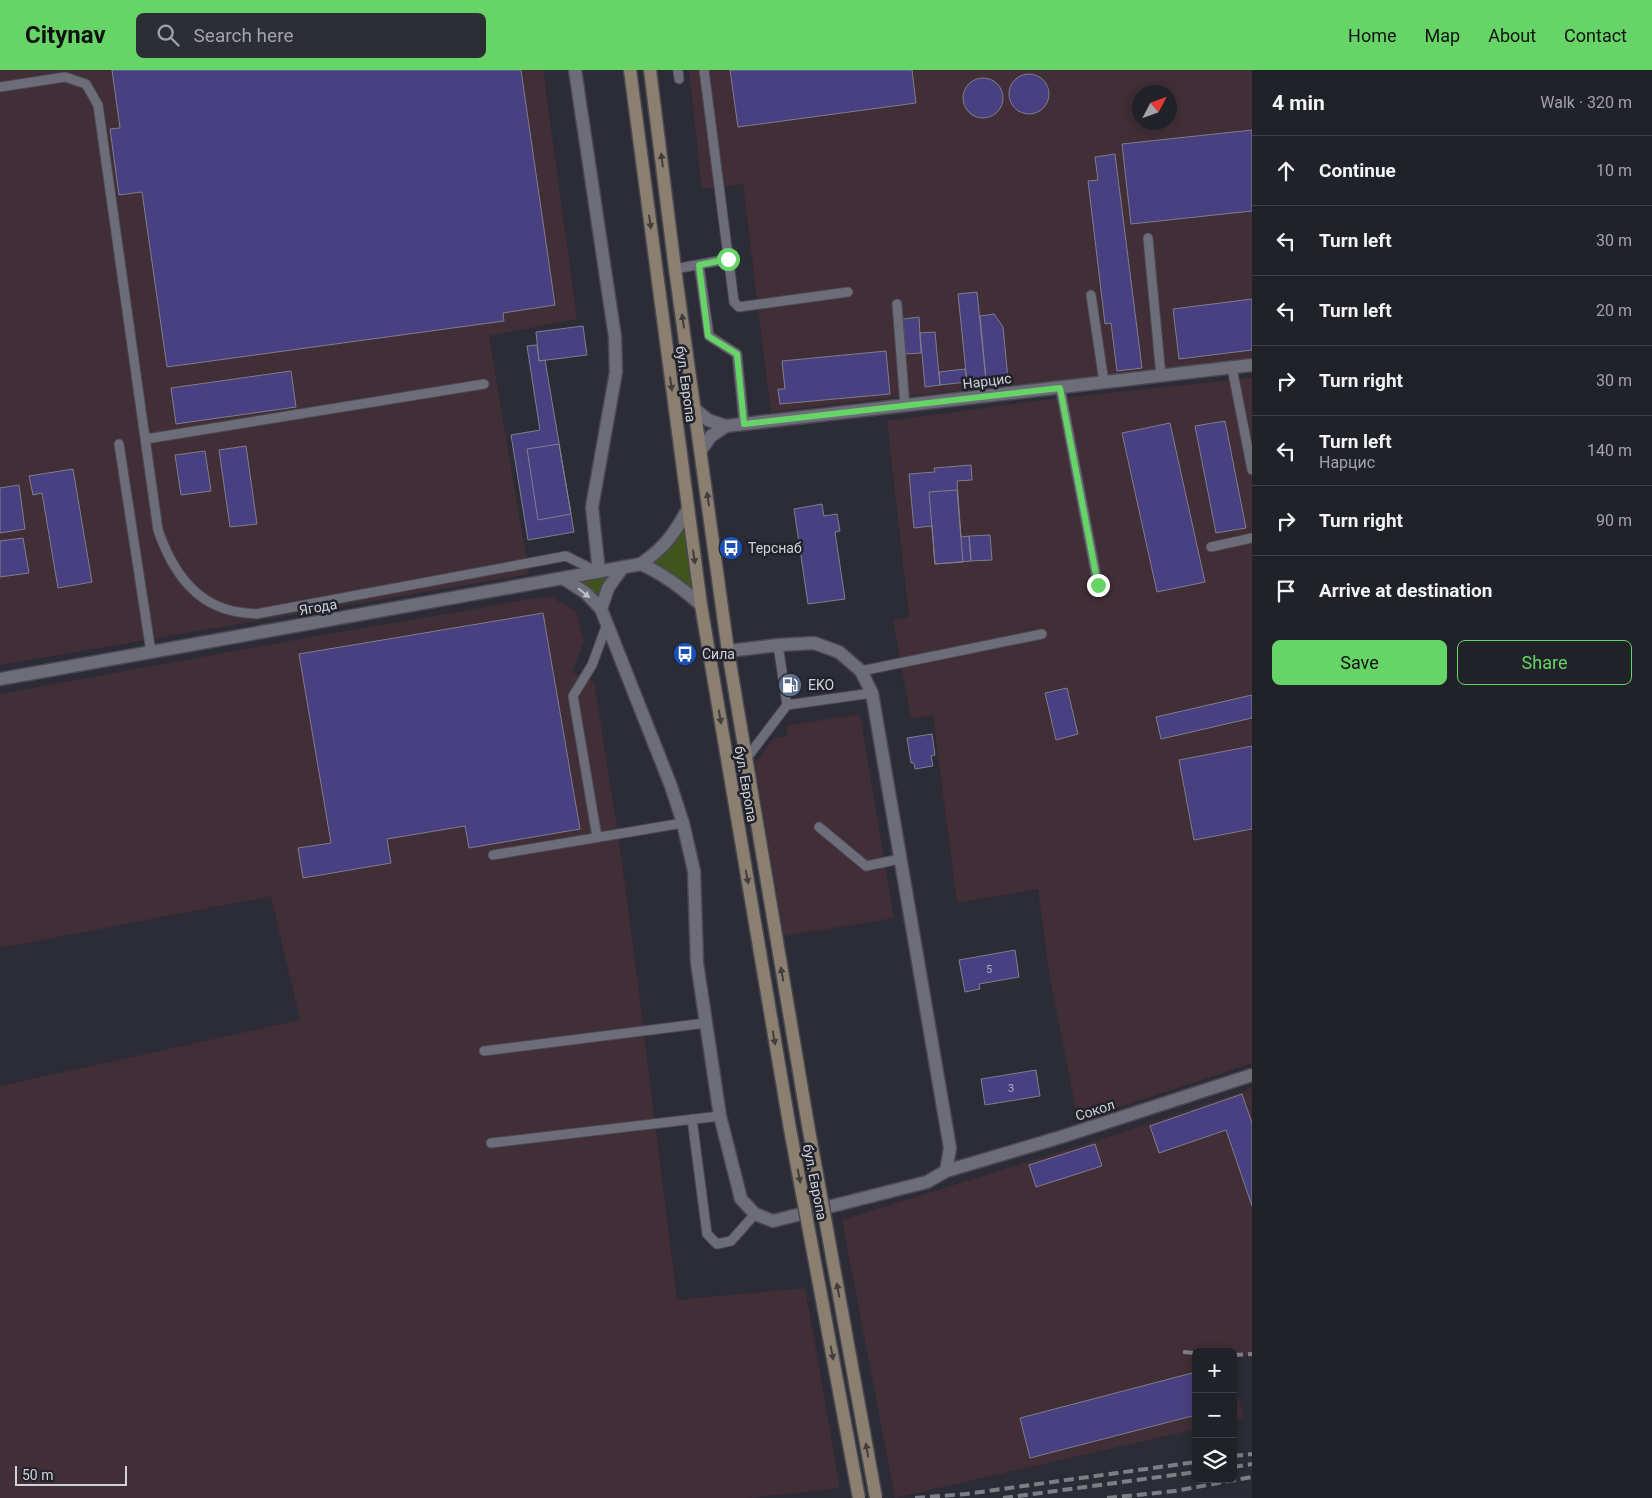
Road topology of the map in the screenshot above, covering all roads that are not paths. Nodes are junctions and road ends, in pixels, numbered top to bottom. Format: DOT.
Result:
graph roads {
  1 [pos="575,70"];
  2 [pos="630,70"];
  3 [pos="650,70"];
  4 [pos="704,70"];
  5 [pos="0,87"];
  6 [pos="1148,238"];
  7 [pos="728,259"];
  8 [pos="699,265"];
  9 [pos="675,269"];
  10 [pos="848,292"];
  11 [pos="1092,295"];
  12 [pos="897,304"];
  13 [pos="1252,365"];
  14 [pos="1232,368"];
  15 [pos="1161,376"];
  16 [pos="1104,382"];
  17 [pos="484,384"];
  18 [pos="1060,388"];
  19 [pos="905,406"];
  20 [pos="696,410"];
  21 [pos="744,424"];
  22 [pos="726,426"];
  23 [pos="146,439"];
  24 [pos="119,444"];
  25 [pos="701,450"];
  26 [pos="1252,470"];
  27 [pos="688,508"];
  28 [pos="1252,538"];
  29 [pos="1211,547"];
  30 [pos="641,564"];
  31 [pos="623,567"];
  32 [pos="598,572"];
  33 [pos="564,579"];
  34 [pos="1098,585"];
  35 [pos="701,605"];
  36 [pos="601,609"];
  37 [pos="607,624"];
  38 [pos="1042,634"];
  39 [pos="778,645"];
  40 [pos="728,651"];
  41 [pos="151,652"];
  42 [pos="861,671"];
  43 [pos="0,678"];
  44 [pos="872,693"];
  45 [pos="787,705"];
  46 [pos="746,759"];
  47 [pos="683,823"];
  48 [pos="819,827"];
  49 [pos="597,837"];
  50 [pos="493,855"];
  51 [pos="900,859"];
  52 [pos="706,1023"];
  53 [pos="484,1051"];
  54 [pos="1252,1075"];
  55 [pos="720,1116"];
  56 [pos="692,1119"];
  57 [pos="491,1143"];
  58 [pos="946,1171"];
  59 [pos="755,1214"];
  60 [pos="859,1498"];
  61 [pos="876,1498"];
  1 -- 32 [label="street"];
  2 -- 27 [label="main road, бул. Европа, one-way"];
  9 -- 3 [label="main road, бул. Европа, one-way"];
  4 -- 7 [label="lane"];
  5 -- 23 [label="lane"];
  6 -- 15 [label="lane"];
  7 -- 8 [label="lane"];
  7 -- 10 [label="lane"];
  8 -- 9 [label="lane"];
  8 -- 21 [label="lane"];
  20 -- 9 [label="main road, бул. Европа, one-way"];
  11 -- 16 [label="lane"];
  12 -- 19 [label="lane"];
  13 -- 14 [label="street, Нарцис"];
  14 -- 15 [label="street, Нарцис"];
  14 -- 26 [label="lane"];
  15 -- 16 [label="street, Нарцис"];
  16 -- 18 [label="street, Нарцис"];
  17 -- 23 [label="lane"];
  18 -- 19 [label="street, Нарцис"];
  18 -- 34 [label="lane"];
  19 -- 21 [label="street, Нарцис"];
  20 -- 22 [label="street"];
  20 -- 25 [label="main road, бул. Европа"];
  21 -- 22 [label="street, Нарцис"];
  22 -- 25 [label="street"];
  23 -- 32 [label="lane"];
  24 -- 41 [label="lane"];
  40 -- 25 [label="main road, бул. Европа, one-way"];
  27 -- 30 [label="street"];
  27 -- 35 [label="main road, бул. Европа, one-way"];
  28 -- 29 [label="lane"];
  30 -- 31 [label="street, Ягода"];
  30 -- 35 [label="street"];
  31 -- 32 [label="street, Ягода"];
  31 -- 36 [label="street"];
  32 -- 33 [label="street, Ягода"];
  33 -- 36 [label="street, one-way"];
  33 -- 41 [label="street, Ягода"];
  35 -- 60 [label="main road, бул. Европа, one-way, bridge"];
  36 -- 37 [label="street"];
  37 -- 47 [label="street"];
  37 -- 49 [label="lane"];
  38 -- 42 [label="lane"];
  39 -- 40 [label="street"];
  39 -- 42 [label="street"];
  39 -- 45 [label="lane"];
  40 -- 46 [label="main road, бул. Европа"];
  41 -- 43 [label="street, Ягода"];
  42 -- 44 [label="street"];
  44 -- 45 [label="lane"];
  44 -- 51 [label="street"];
  45 -- 46 [label="lane"];
  61 -- 46 [label="main road, бул. Европа, one-way, bridge"];
  47 -- 49 [label="lane"];
  47 -- 52 [label="street"];
  48 -- 51 [label="lane"];
  49 -- 50 [label="lane"];
  51 -- 58 [label="street"];
  52 -- 53 [label="lane"];
  52 -- 55 [label="street"];
  54 -- 58 [label="street, Сокол"];
  55 -- 56 [label="lane"];
  55 -- 59 [label="street"];
  56 -- 57 [label="lane"];
  56 -- 59 [label="lane"];
  58 -- 59 [label="street, Сокол"];
}
